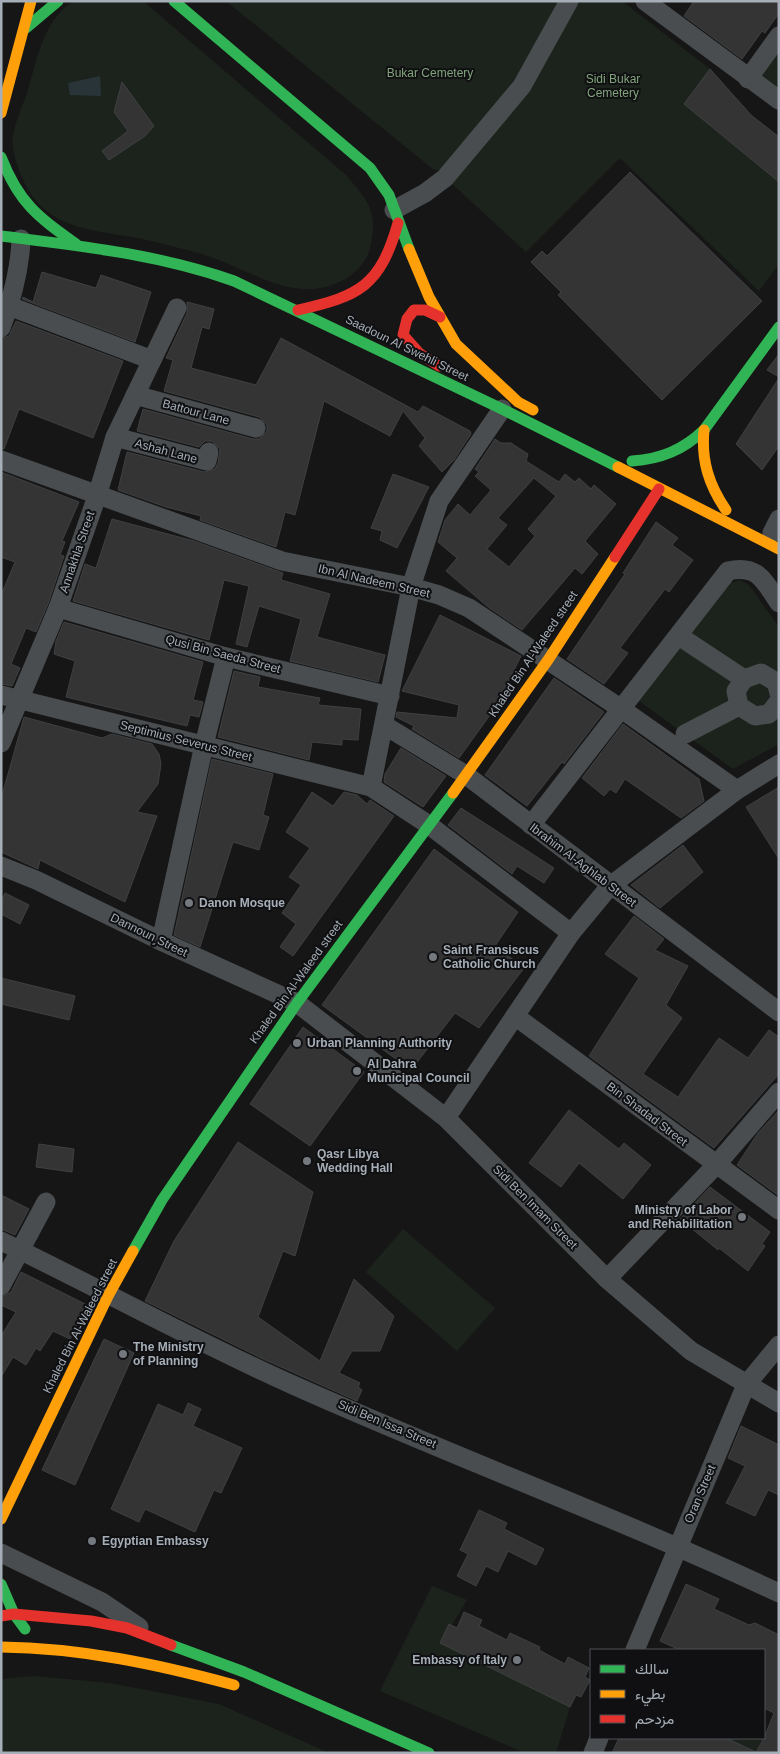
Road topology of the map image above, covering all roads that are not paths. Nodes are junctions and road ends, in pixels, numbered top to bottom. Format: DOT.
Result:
graph roads {
  1 [pos="31,1"];
  2 [pos="58,1"];
  3 [pos="174,1"];
  4 [pos="569,1"];
  5 [pos="645,1"];
  6 [pos="26,28"];
  7 [pos="779,36"];
  8 [pos="748,79"];
  9 [pos="779,100"];
  10 [pos="1,113"];
  11 [pos="1,157"];
  12 [pos="396,216"];
  13 [pos="1,236"];
  14 [pos="21,239"];
  15 [pos="77,245"];
  16 [pos="9,306"];
  17 [pos="177,308"];
  18 [pos="298,310"];
  19 [pos="440,317"];
  20 [pos="779,327"];
  21 [pos="1,328"];
  22 [pos="152,360"];
  23 [pos="136,395"];
  24 [pos="502,409"];
  25 [pos="544,416"];
  26 [pos="256,428"];
  27 [pos="704,430"];
  28 [pos="115,437"];
  29 [pos="597,443"];
  30 [pos="209,452"];
  31 [pos="1,460"];
  32 [pos="632,461"];
  33 [pos="659,489"];
  34 [pos="97,496"];
  35 [pos="726,510"];
  36 [pos="777,534"];
  37 [pos="411,588"];
  38 [pos="779,603"];
  39 [pos="58,608"];
  40 [pos="685,640"];
  41 [pos="226,657"];
  42 [pos="548,660"];
  43 [pos="744,679"];
  44 [pos="779,693"];
  45 [pos="1,695"];
  46 [pos="390,696"];
  47 [pos="20,700"];
  48 [pos="779,701"];
  49 [pos="740,706"];
  50 [pos="620,708"];
  51 [pos="384,725"];
  52 [pos="685,734"];
  53 [pos="1,743"];
  54 [pos="204,745"];
  55 [pos="779,764"];
  56 [pos="466,775"];
  57 [pos="372,787"];
  58 [pos="737,790"];
  59 [pos="429,825"];
  60 [pos="531,826"];
  61 [pos="1,866"];
  62 [pos="610,886"];
  63 [pos="571,932"];
  64 [pos="161,941"];
  65 [pos="297,1003"];
  66 [pos="779,1012"];
  67 [pos="515,1016"];
  68 [pos="779,1092"];
  69 [pos="446,1118"];
  70 [pos="716,1165"];
  71 [pos="46,1202"];
  72 [pos="779,1210"];
  73 [pos="1,1241"];
  74 [pos="20,1250"];
  75 [pos="607,1279"];
  76 [pos="1,1286"];
  77 [pos="108,1296"];
  78 [pos="779,1345"];
  79 [pos="746,1385"];
  80 [pos="779,1403"];
  81 [pos="1,1519"];
  82 [pos="678,1546"];
  83 [pos="1,1553"];
  84 [pos="1,1584"];
  85 [pos="779,1593"];
  86 [pos="102,1602"];
  87 [pos="14,1614"];
  88 [pos="1,1616"];
  89 [pos="91,1621"];
  90 [pos="152,1637"];
  91 [pos="79,1643"];
  92 [pos="1,1647"];
  93 [pos="38,1647"];
  94 [pos="635,1649"];
  95 [pos="311,1703"];
  96 [pos="599,1739"];
  97 [pos="429,1753"];
  98 [pos="593,1753"];
  1 -- 6 [label="main road"];
  2 -- 6 [label="main road"];
  3 -- 12 [label="main road, Saadoun Al Swehli Street"];
  4 -- 12 [label="street"];
  5 -- 8 [label="street"];
  6 -- 10 [label="main road"];
  7 -- 8 [label="street"];
  8 -- 9 [label="street"];
  11 -- 15 [label="main road"];
  12 -- 18 [label="main road"];
  12 -- 19 [label="main road, Saadoun Al Swehli Street"];
  13 -- 14 [label="main road, Saadoun Al Swehli Street"];
  14 -- 15 [label="main road, Saadoun Al Swehli Street"];
  14 -- 16 [label="street"];
  15 -- 18 [label="main road, Saadoun Al Swehli Street"];
  16 -- 21 [label="street"];
  16 -- 22 [label="street"];
  17 -- 22 [label="street, Annakhla Street"];
  18 -- 24 [label="main road, Saadoun Al Swehli Street"];
  19 -- 24 [label="main road"];
  19 -- 25 [label="main road, Saadoun Al Swehli Street"];
  20 -- 27 [label="main road"];
  22 -- 23 [label="street, Annakhla Street"];
  23 -- 26 [label="street, Battour Lane"];
  23 -- 28 [label="street, Annakhla Street"];
  24 -- 33 [label="main road, Saadoun Al Swehli Street"];
  24 -- 37 [label="street"];
  27 -- 32 [label="main road"];
  27 -- 35 [label="main road"];
  28 -- 30 [label="street, Ashah Lane"];
  28 -- 34 [label="street, Annakhla Street"];
  29 -- 32 [label="main road, Saadoun Al Swehli Street"];
  31 -- 34 [label="street, Ibn Al Nadeem Street"];
  32 -- 35 [label="main road, Saadoun Al Swehli Street"];
  33 -- 36 [label="main road, Saadoun Al Swehli Street"];
  33 -- 42 [label="main road, Khaled Bin Al-Waleed street"];
  34 -- 37 [label="street, Ibn Al Nadeem Street"];
  34 -- 39 [label="street, Annakhla Street"];
  35 -- 36 [label="main road, Saadoun Al Swehli Street"];
  37 -- 42 [label="street, Ibn Al Nadeem Street"];
  37 -- 46 [label="street"];
  38 -- 50 [label="street"];
  39 -- 41 [label="street, Qusi Bin Saeda Street"];
  39 -- 47 [label="street, Annakhla Street"];
  40 -- 43 [label="street"];
  41 -- 46 [label="street, Qusi Bin Saeda Street"];
  41 -- 54 [label="street"];
  42 -- 50 [label="street, Ibn Al Nadeem Street"];
  42 -- 56 [label="main road, Khaled Bin Al-Waleed street"];
  43 -- 44 [label="street"];
  43 -- 49 [label="street"];
  45 -- 47 [label="street, Septimius Severus Street"];
  46 -- 51 [label="street"];
  47 -- 53 [label="street, Annakhla Street"];
  47 -- 54 [label="street, Septimius Severus Street"];
  48 -- 49 [label="street"];
  49 -- 52 [label="street"];
  50 -- 58 [label="street, Ibn Al Nadeem Street"];
  50 -- 60 [label="street"];
  51 -- 56 [label="street, Ibrahim Al-Aghlab Street"];
  51 -- 57 [label="street"];
  54 -- 57 [label="street, Septimius Severus Street"];
  54 -- 64 [label="street"];
  55 -- 58 [label="street"];
  56 -- 59 [label="main road, Khaled Bin Al-Waleed street"];
  56 -- 60 [label="street, Ibrahim Al-Aghlab Street"];
  57 -- 59 [label="street, Septimius Severus Street"];
  58 -- 62 [label="street"];
  59 -- 63 [label="street, Septimius Severus Street"];
  59 -- 65 [label="main road, Khaled Bin Al-Waleed street"];
  60 -- 62 [label="street, Ibrahim Al-Aghlab Street"];
  61 -- 64 [label="street, Dannoun ٍStreet"];
  62 -- 63 [label="street"];
  62 -- 66 [label="street, Ibrahim Al-Aghlab Street"];
  63 -- 67 [label="street"];
  64 -- 65 [label="street, Dannoun ٍStreet"];
  65 -- 69 [label="street, Sidi Ben Imam Street"];
  65 -- 77 [label="main road, Khaled Bin Al-Waleed street"];
  67 -- 69 [label="street"];
  67 -- 70 [label="street, Bin Shadad Street"];
  68 -- 70 [label="street"];
  69 -- 75 [label="street, Sidi Ben Imam Street"];
  70 -- 72 [label="street, Bin Shadad Street"];
  70 -- 75 [label="street"];
  71 -- 74 [label="street"];
  73 -- 74 [label="street, Sidi Ben Issa Street"];
  74 -- 76 [label="street"];
  74 -- 77 [label="street, Sidi Ben Issa Street"];
  75 -- 79 [label="street, Sidi Ben Imam Street"];
  77 -- 81 [label="main road, Khaled Bin Al-Waleed street"];
  77 -- 82 [label="street, Sidi Ben Issa Street"];
  78 -- 79 [label="street, Oran Street"];
  79 -- 80 [label="street, Sidi Ben Imam Street"];
  79 -- 82 [label="street, Oran Street"];
  82 -- 85 [label="street, Sidi Ben Issa Street"];
  82 -- 94 [label="street, Oran Street"];
  83 -- 86 [label="street"];
  84 -- 87 [label="main road"];
  86 -- 89 [label="main road"];
  86 -- 90 [label="street"];
  87 -- 88 [label="main road"];
  87 -- 89 [label="main road"];
  87 -- 93 [label="main road"];
  89 -- 90 [label="main road"];
  89 -- 91 [label="main road"];
  90 -- 95 [label="main road"];
  91 -- 93 [label="main road"];
  91 -- 95 [label="main road"];
  92 -- 93 [label="main road"];
  95 -- 97 [label="main road"];
  96 -- 98 [label="street"];
}
